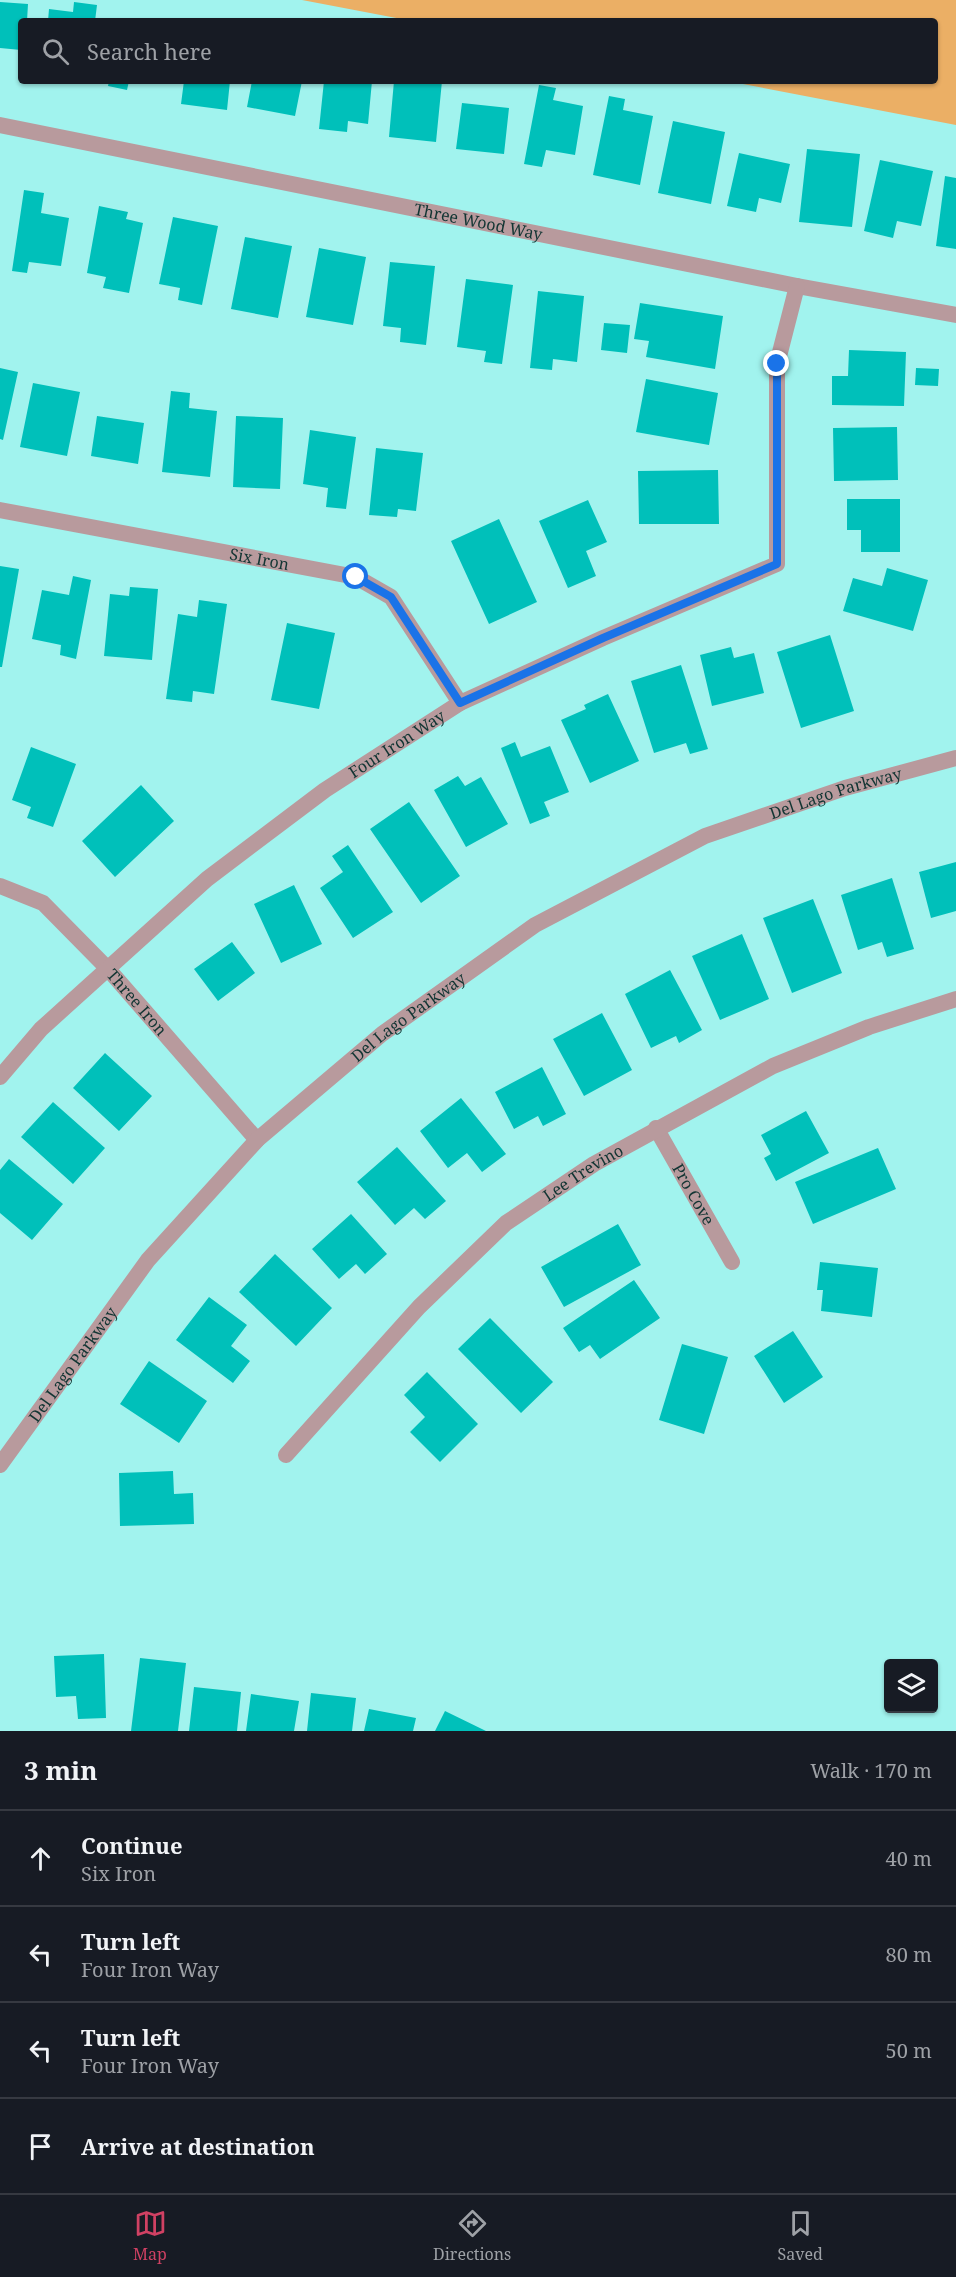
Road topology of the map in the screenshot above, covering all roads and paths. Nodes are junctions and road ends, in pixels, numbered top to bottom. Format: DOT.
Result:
graph roads {
  1 [pos="0,125"];
  2 [pos="797,286"];
  3 [pos="956,315"];
  4 [pos="0,510"];
  5 [pos="460,703"];
  6 [pos="956,758"];
  7 [pos="0,886"];
  8 [pos="109,970"];
  9 [pos="956,999"];
  10 [pos="0,1077"];
  11 [pos="656,1128"];
  12 [pos="257,1140"];
  13 [pos="732,1262"];
  14 [pos="286,1455"];
  15 [pos="0,1465"];
  1 -- 2 [label="street, Three Wood Way"];
  2 -- 3 [label="street, Three Wood Way"];
  2 -- 5 [label="street, Four Iron Way"];
  4 -- 5 [label="street, Six Iron"];
  5 -- 8 [label="street, Four Iron Way"];
  6 -- 12 [label="street, Del Lago Parkway"];
  7 -- 8 [label="street, Three Iron"];
  8 -- 10 [label="street, Four Iron Way"];
  8 -- 12 [label="street, Three Iron"];
  9 -- 11 [label="street, Lee Trevino"];
  11 -- 13 [label="street, Pro Cove"];
  11 -- 14 [label="street, Lee Trevino"];
  12 -- 15 [label="street, Del Lago Parkway"];
}
